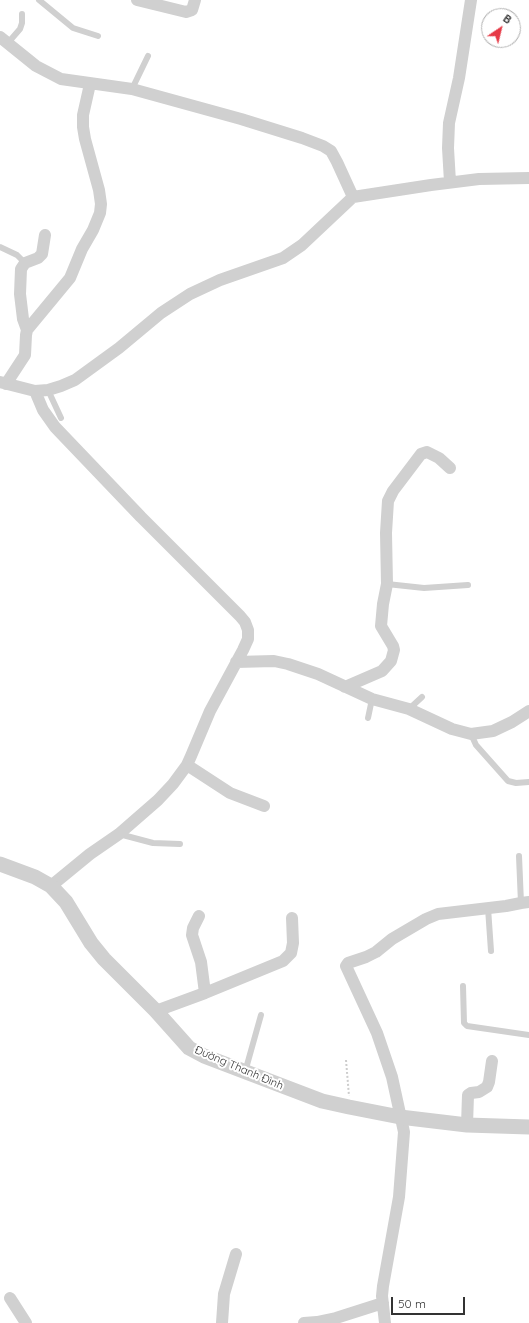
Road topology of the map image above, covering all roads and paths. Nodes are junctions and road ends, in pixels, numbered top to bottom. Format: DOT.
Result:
graph roads {
  1 [pos="38,0"];
  2 [pos="137,0"];
  3 [pos="195,0"];
  4 [pos="471,0"];
  5 [pos="22,14"];
  6 [pos="98,36"];
  7 [pos="3,40"];
  8 [pos="148,56"];
  9 [pos="90,84"];
  10 [pos="132,89"];
  11 [pos="529,178"];
  12 [pos="450,182"];
  13 [pos="353,197"];
  14 [pos="45,235"];
  15 [pos="0,247"];
  16 [pos="25,263"];
  17 [pos="27,330"];
  18 [pos="3,383"];
  19 [pos="48,390"];
  20 [pos="35,391"];
  21 [pos="61,418"];
  22 [pos="450,468"];
  23 [pos="387,584"];
  24 [pos="468,585"];
  25 [pos="236,662"];
  26 [pos="345,687"];
  27 [pos="422,697"];
  28 [pos="372,699"];
  29 [pos="409,708"];
  30 [pos="529,711"];
  31 [pos="368,718"];
  32 [pos="471,734"];
  33 [pos="186,765"];
  34 [pos="529,782"];
  35 [pos="264,806"];
  36 [pos="119,834"];
  37 [pos="180,844"];
  38 [pos="520,856"];
  39 [pos="0,864"];
  40 [pos="51,886"];
  41 [pos="525,902"];
  42 [pos="488,908"];
  43 [pos="199,916"];
  44 [pos="292,918"];
  45 [pos="491,951"];
  46 [pos="463,986"];
  47 [pos="205,994"];
  48 [pos="156,1011"];
  49 [pos="261,1015"];
  50 [pos="529,1035"];
  51 [pos="346,1060"];
  52 [pos="492,1061"];
  53 [pos="245,1072"];
  54 [pos="349,1107"];
  55 [pos="400,1117"];
  56 [pos="467,1125"];
  57 [pos="529,1127"];
  58 [pos="236,1254"];
  59 [pos="10,1298"];
  60 [pos="383,1304"];
  61 [pos="26,1323"];
  62 [pos="222,1323"];
  63 [pos="304,1323"];
  64 [pos="385,1323"];
  1 -- 6 [label="lane"];
  2 -- 3 [label="street"];
  4 -- 12 [label="street"];
  5 -- 7 [label="lane"];
  7 -- 9 [label="street"];
  8 -- 10 [label="lane"];
  9 -- 10 [label="street"];
  9 -- 17 [label="street"];
  10 -- 13 [label="street"];
  11 -- 12 [label="street"];
  12 -- 13 [label="street"];
  13 -- 19 [label="street"];
  14 -- 16 [label="street"];
  15 -- 16 [label="lane"];
  16 -- 17 [label="street"];
  17 -- 18 [label="street"];
  18 -- 20 [label="street"];
  19 -- 20 [label="street"];
  19 -- 21 [label="lane"];
  20 -- 25 [label="street"];
  22 -- 23 [label="street"];
  23 -- 24 [label="lane"];
  23 -- 26 [label="street"];
  25 -- 26 [label="street"];
  25 -- 33 [label="street"];
  26 -- 28 [label="street"];
  27 -- 29 [label="lane"];
  28 -- 29 [label="street"];
  28 -- 31 [label="lane"];
  29 -- 32 [label="street"];
  30 -- 32 [label="street"];
  32 -- 34 [label="lane"];
  33 -- 35 [label="street"];
  33 -- 36 [label="street"];
  36 -- 37 [label="lane"];
  36 -- 40 [label="street"];
  38 -- 41 [label="lane"];
  39 -- 40 [label="street, Đường Thanh Đình"];
  40 -- 48 [label="street, Đường Thanh Đình"];
  41 -- 42 [label="street"];
  42 -- 45 [label="lane"];
  42 -- 55 [label="street"];
  43 -- 47 [label="street"];
  44 -- 47 [label="street"];
  46 -- 50 [label="lane"];
  47 -- 48 [label="street"];
  48 -- 53 [label="street, Đường Thanh Đình"];
  49 -- 53 [label="lane"];
  51 -- 54 [label="path"];
  52 -- 56 [label="street"];
  53 -- 54 [label="street, Đường Thanh Đình"];
  54 -- 55 [label="street, Đường Thanh Đình"];
  55 -- 56 [label="street, Đường Thanh Đình"];
  55 -- 60 [label="street"];
  56 -- 57 [label="street, Đường Thanh Đình"];
  58 -- 62 [label="street"];
  59 -- 61 [label="street"];
  60 -- 63 [label="street"];
  60 -- 64 [label="street"];
}
